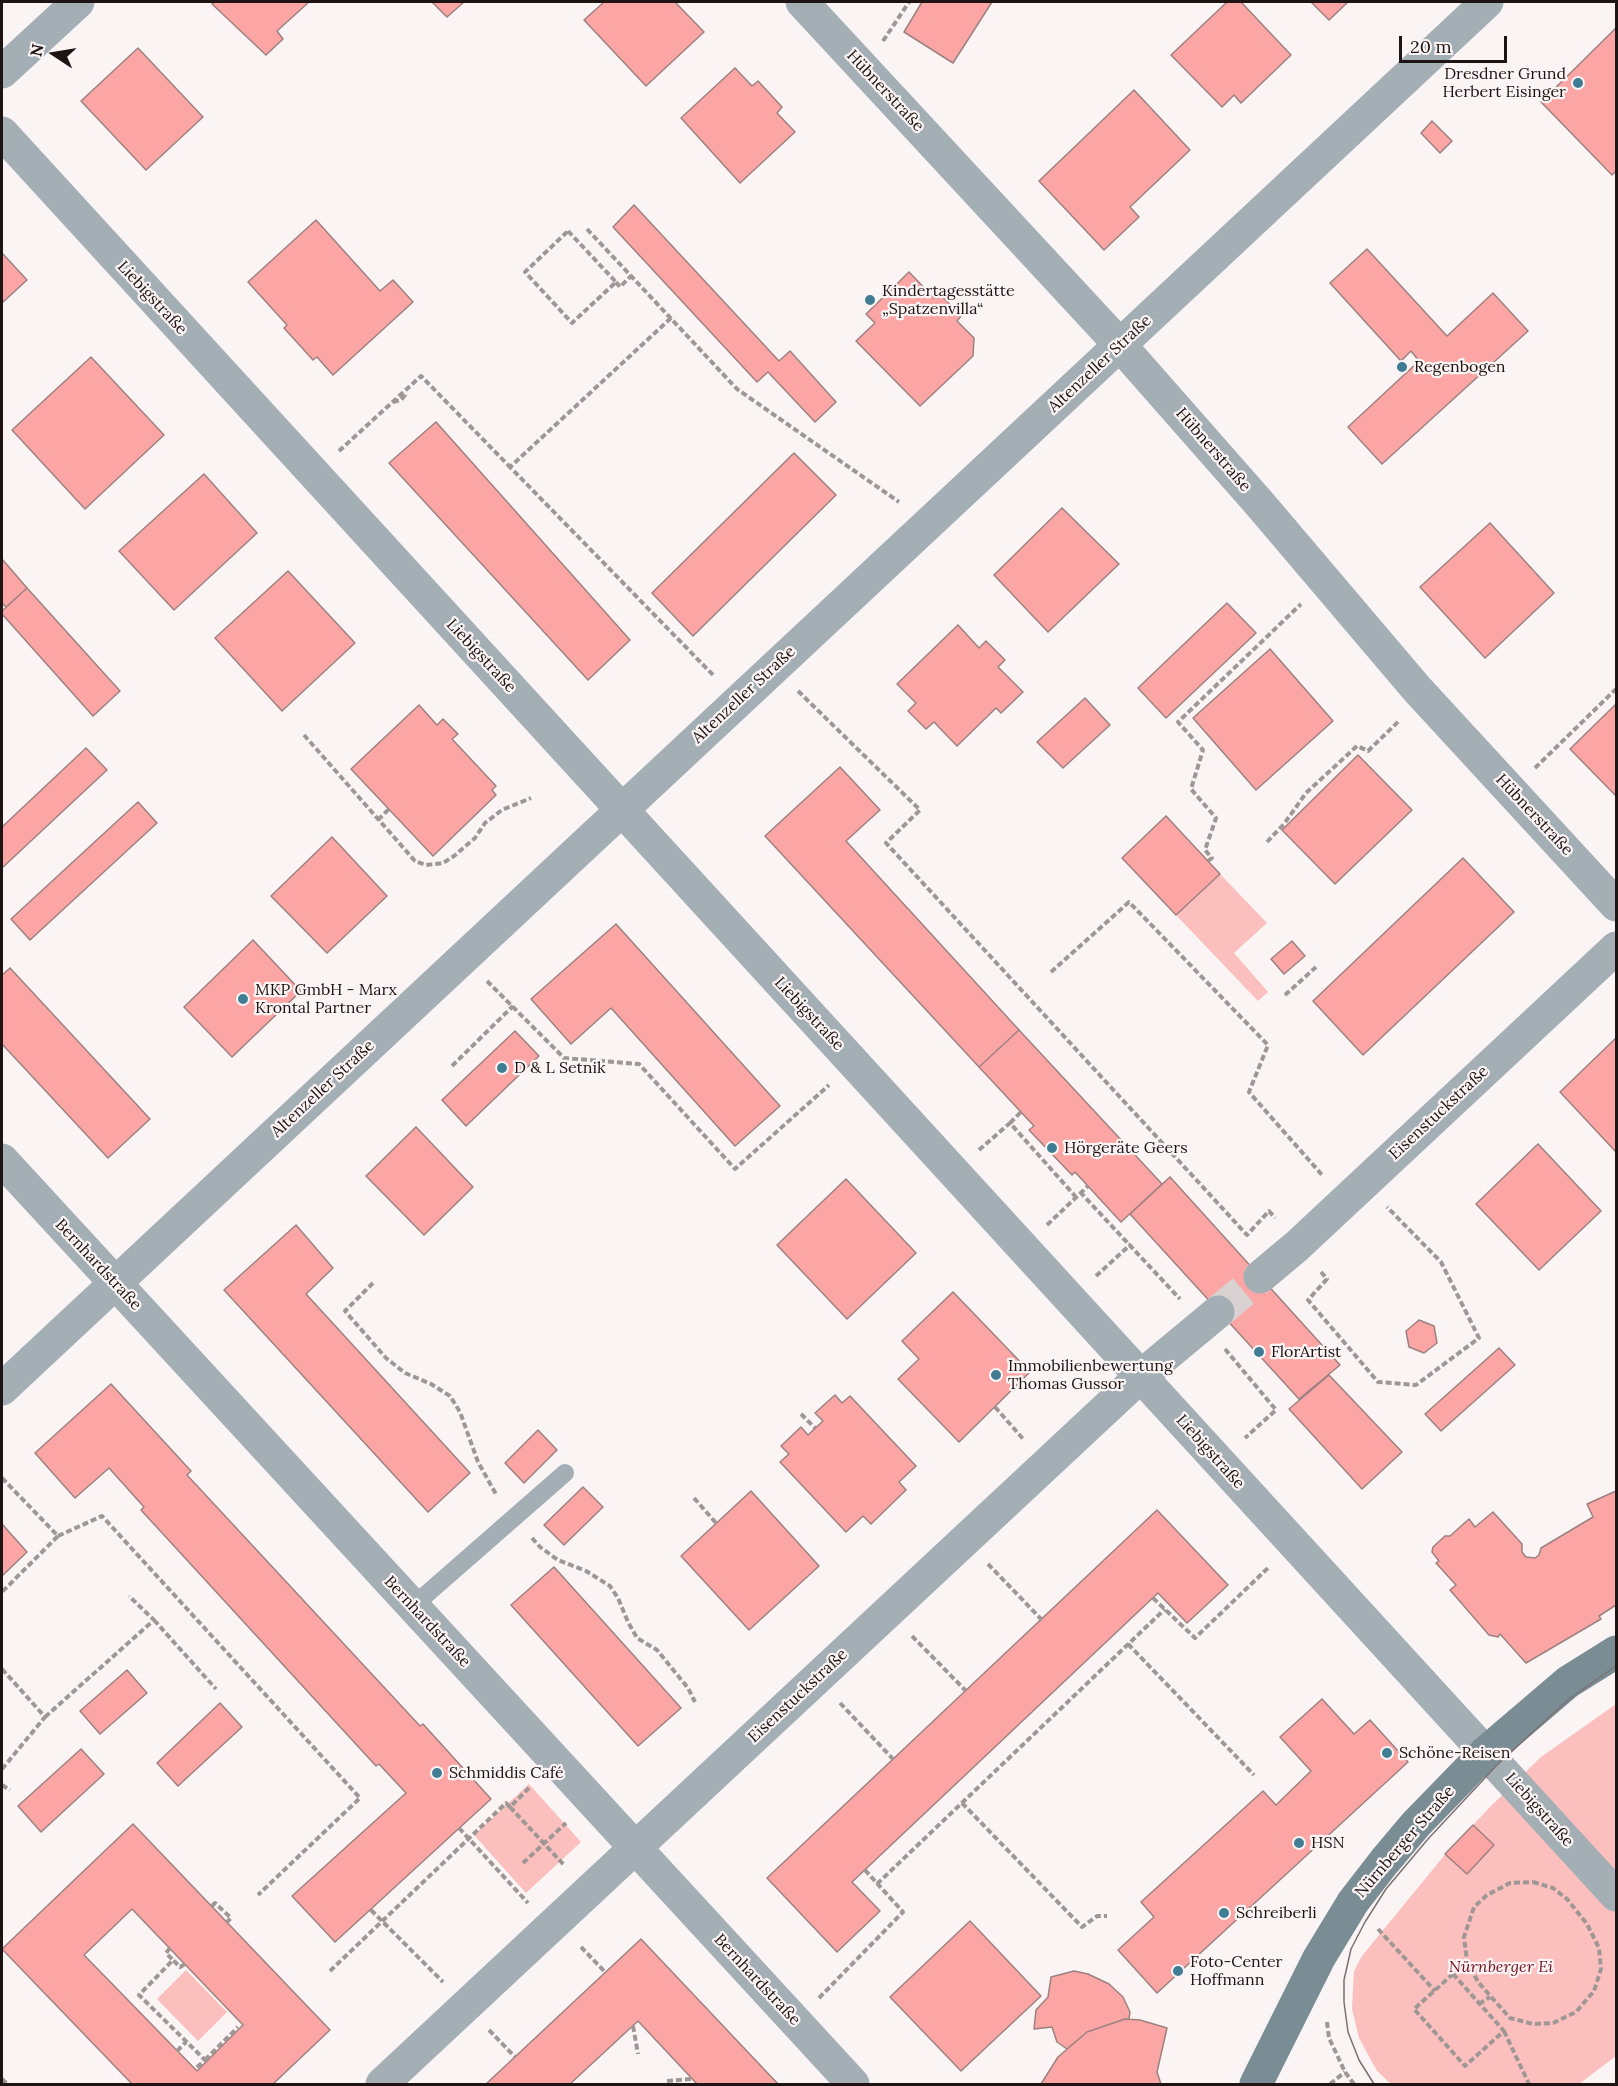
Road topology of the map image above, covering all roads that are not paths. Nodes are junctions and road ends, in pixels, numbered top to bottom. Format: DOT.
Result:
graph roads {
  1 [pos="78,2"];
  2 [pos="802,2"];
  3 [pos="1487,2"];
  4 [pos="2,72"];
  5 [pos="2,133"];
  6 [pos="1120,345"];
  7 [pos="622,810"];
  8 [pos="1617,905"];
  9 [pos="1617,948"];
  10 [pos="2,1160"];
  11 [pos="1260,1277"];
  12 [pos="115,1283"];
  13 [pos="1210,1318"];
  14 [pos="1141,1376"];
  15 [pos="2,1389"];
  16 [pos="565,1473"];
  17 [pos="413,1606"];
  18 [pos="1617,1652"];
  19 [pos="1486,1752"];
  20 [pos="635,1848"];
  21 [pos="1617,1895"];
  22 [pos="1258,2083"];
  23 [pos="382,2085"];
  24 [pos="853,2085"];
  1 -- 4 [label="street"];
  2 -- 6 [label="street, Hübnerstraße"];
  3 -- 6 [label="street, Altenzeller Straße"];
  5 -- 7 [label="street, Liebigstraße"];
  6 -- 7 [label="street, Altenzeller Straße"];
  6 -- 8 [label="street, Hübnerstraße"];
  7 -- 12 [label="street, Altenzeller Straße"];
  7 -- 14 [label="street, Liebigstraße"];
  9 -- 11 [label="street, Eisenstuckstraße"];
  10 -- 12 [label="street, Bernhardstraße"];
  12 -- 15 [label="street, Altenzeller Straße"];
  12 -- 17 [label="street, Bernhardstraße"];
  13 -- 14 [label="street, Eisenstuckstraße"];
  14 -- 19 [label="street, Liebigstraße"];
  14 -- 20 [label="street, Eisenstuckstraße"];
  16 -- 17 [label="lane"];
  17 -- 20 [label="street, Bernhardstraße"];
  18 -- 19 [label="main road, Nürnberger Straße"];
  19 -- 21 [label="street, Liebigstraße"];
  19 -- 22 [label="main road, Nürnberger Straße"];
  20 -- 23 [label="street, Eisenstuckstraße"];
  20 -- 24 [label="street, Bernhardstraße"];
}
